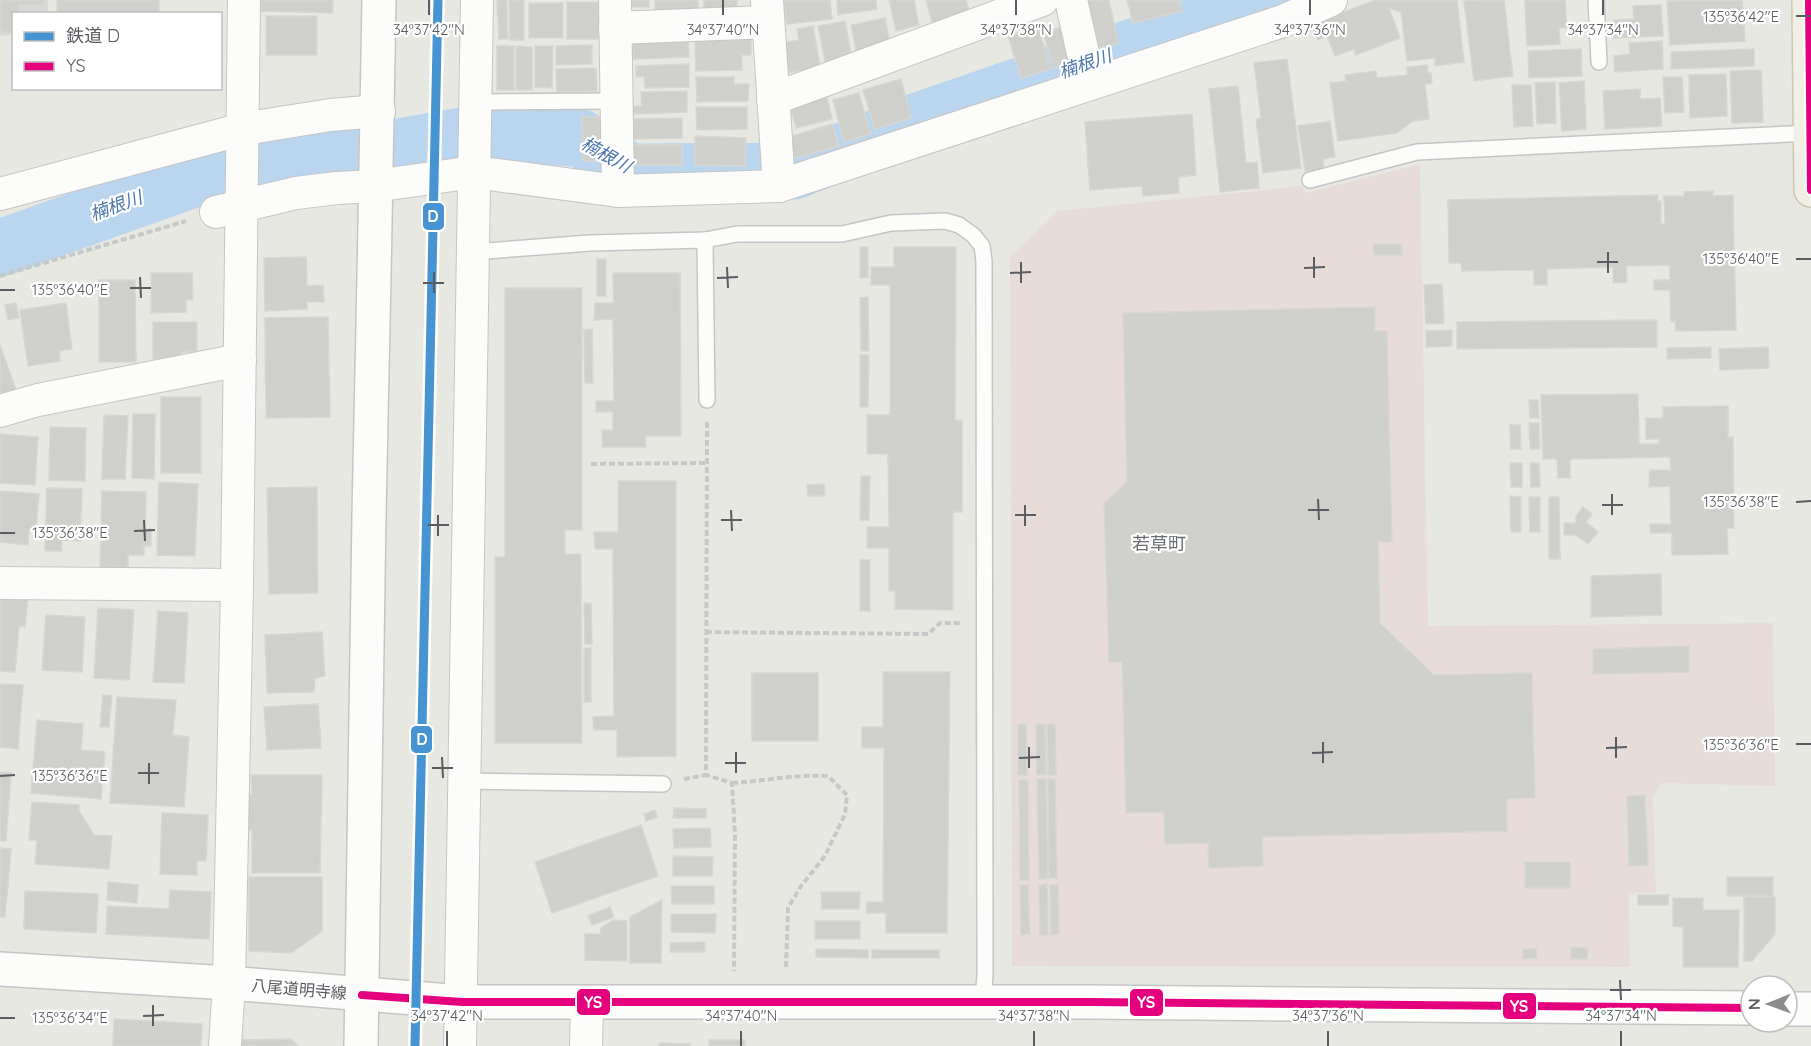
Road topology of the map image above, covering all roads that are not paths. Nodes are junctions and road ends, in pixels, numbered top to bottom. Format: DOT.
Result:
graph roads {
  1 [pos="244,0"];
  2 [pos="379,0"];
  3 [pos="477,0"];
  4 [pos="1042,0"];
  5 [pos="1071,0"];
  6 [pos="1331,0"];
  7 [pos="1596,0"];
  8 [pos="1809,0"];
  9 [pos="1281,10"];
  10 [pos="767,11"];
  11 [pos="615,14"];
  12 [pos="1599,62"];
  13 [pos="1090,84"];
  14 [pos="1810,90"];
  15 [pos="773,99"];
  16 [pos="616,101"];
  17 [pos="379,112"];
  18 [pos="243,130"];
  19 [pos="1810,133"];
  20 [pos="475,136"];
  21 [pos="1310,180"];
  22 [pos="376,185"];
  23 [pos="779,186"];
  24 [pos="1811,190"];
  25 [pos="618,191"];
  26 [pos="0,194"];
  27 [pos="233,207"];
  28 [pos="705,240"];
  29 [pos="473,252"];
  30 [pos="240,360"];
  31 [pos="707,400"];
  32 [pos="0,411"];
  33 [pos="0,582"];
  34 [pos="237,585"];
  35 [pos="465,782"];
  36 [pos="663,784"];
  37 [pos="0,969"];
  38 [pos="229,983"];
  39 [pos="362,995"];
  40 [pos="462,1002"];
  41 [pos="587,1002"];
  42 [pos="983,1002"];
  43 [pos="1739,1008"];
  44 [pos="225,1046"];
  45 [pos="361,1046"];
  46 [pos="460,1046"];
  47 [pos="586,1046"];
  1 -- 18 [label="street"];
  2 -- 17 [label="main road"];
  3 -- 20 [label="street"];
  4 -- 15 [label="street"];
  5 -- 13 [label="street"];
  6 -- 9 [label="street"];
  7 -- 12 [label="lane"];
  8 -- 14 [label="main road"];
  9 -- 13 [label="street"];
  10 -- 11 [label="street"];
  10 -- 15 [label="street"];
  11 -- 16 [label="street"];
  13 -- 23 [label="street"];
  14 -- 19 [label="main road"];
  15 -- 23 [label="street"];
  16 -- 20 [label="lane"];
  16 -- 25 [label="street"];
  17 -- 18 [label="street"];
  17 -- 22 [label="main road"];
  18 -- 26 [label="street"];
  18 -- 27 [label="street"];
  19 -- 21 [label="lane"];
  19 -- 24 [label="main road"];
  20 -- 22 [label="street"];
  20 -- 25 [label="street"];
  20 -- 29 [label="street"];
  22 -- 27 [label="street"];
  22 -- 39 [label="main road"];
  23 -- 25 [label="street"];
  27 -- 30 [label="street"];
  28 -- 29 [label="lane"];
  28 -- 31 [label="lane"];
  28 -- 42 [label="lane"];
  29 -- 35 [label="street"];
  30 -- 32 [label="street"];
  30 -- 34 [label="street"];
  33 -- 34 [label="street"];
  34 -- 38 [label="street"];
  35 -- 36 [label="lane"];
  35 -- 40 [label="street"];
  37 -- 38 [label="main road, 八尾道明寺線"];
  38 -- 39 [label="main road, 八尾道明寺線"];
  38 -- 44 [label="street"];
  39 -- 40 [label="main road, 八尾道明寺線"];
  39 -- 45 [label="main road"];
  40 -- 41 [label="main road, 八尾道明寺線"];
  40 -- 46 [label="street"];
  41 -- 42 [label="main road, 八尾道明寺線"];
  41 -- 47 [label="street"];
  42 -- 43 [label="main road, 八尾道明寺線"];
}
